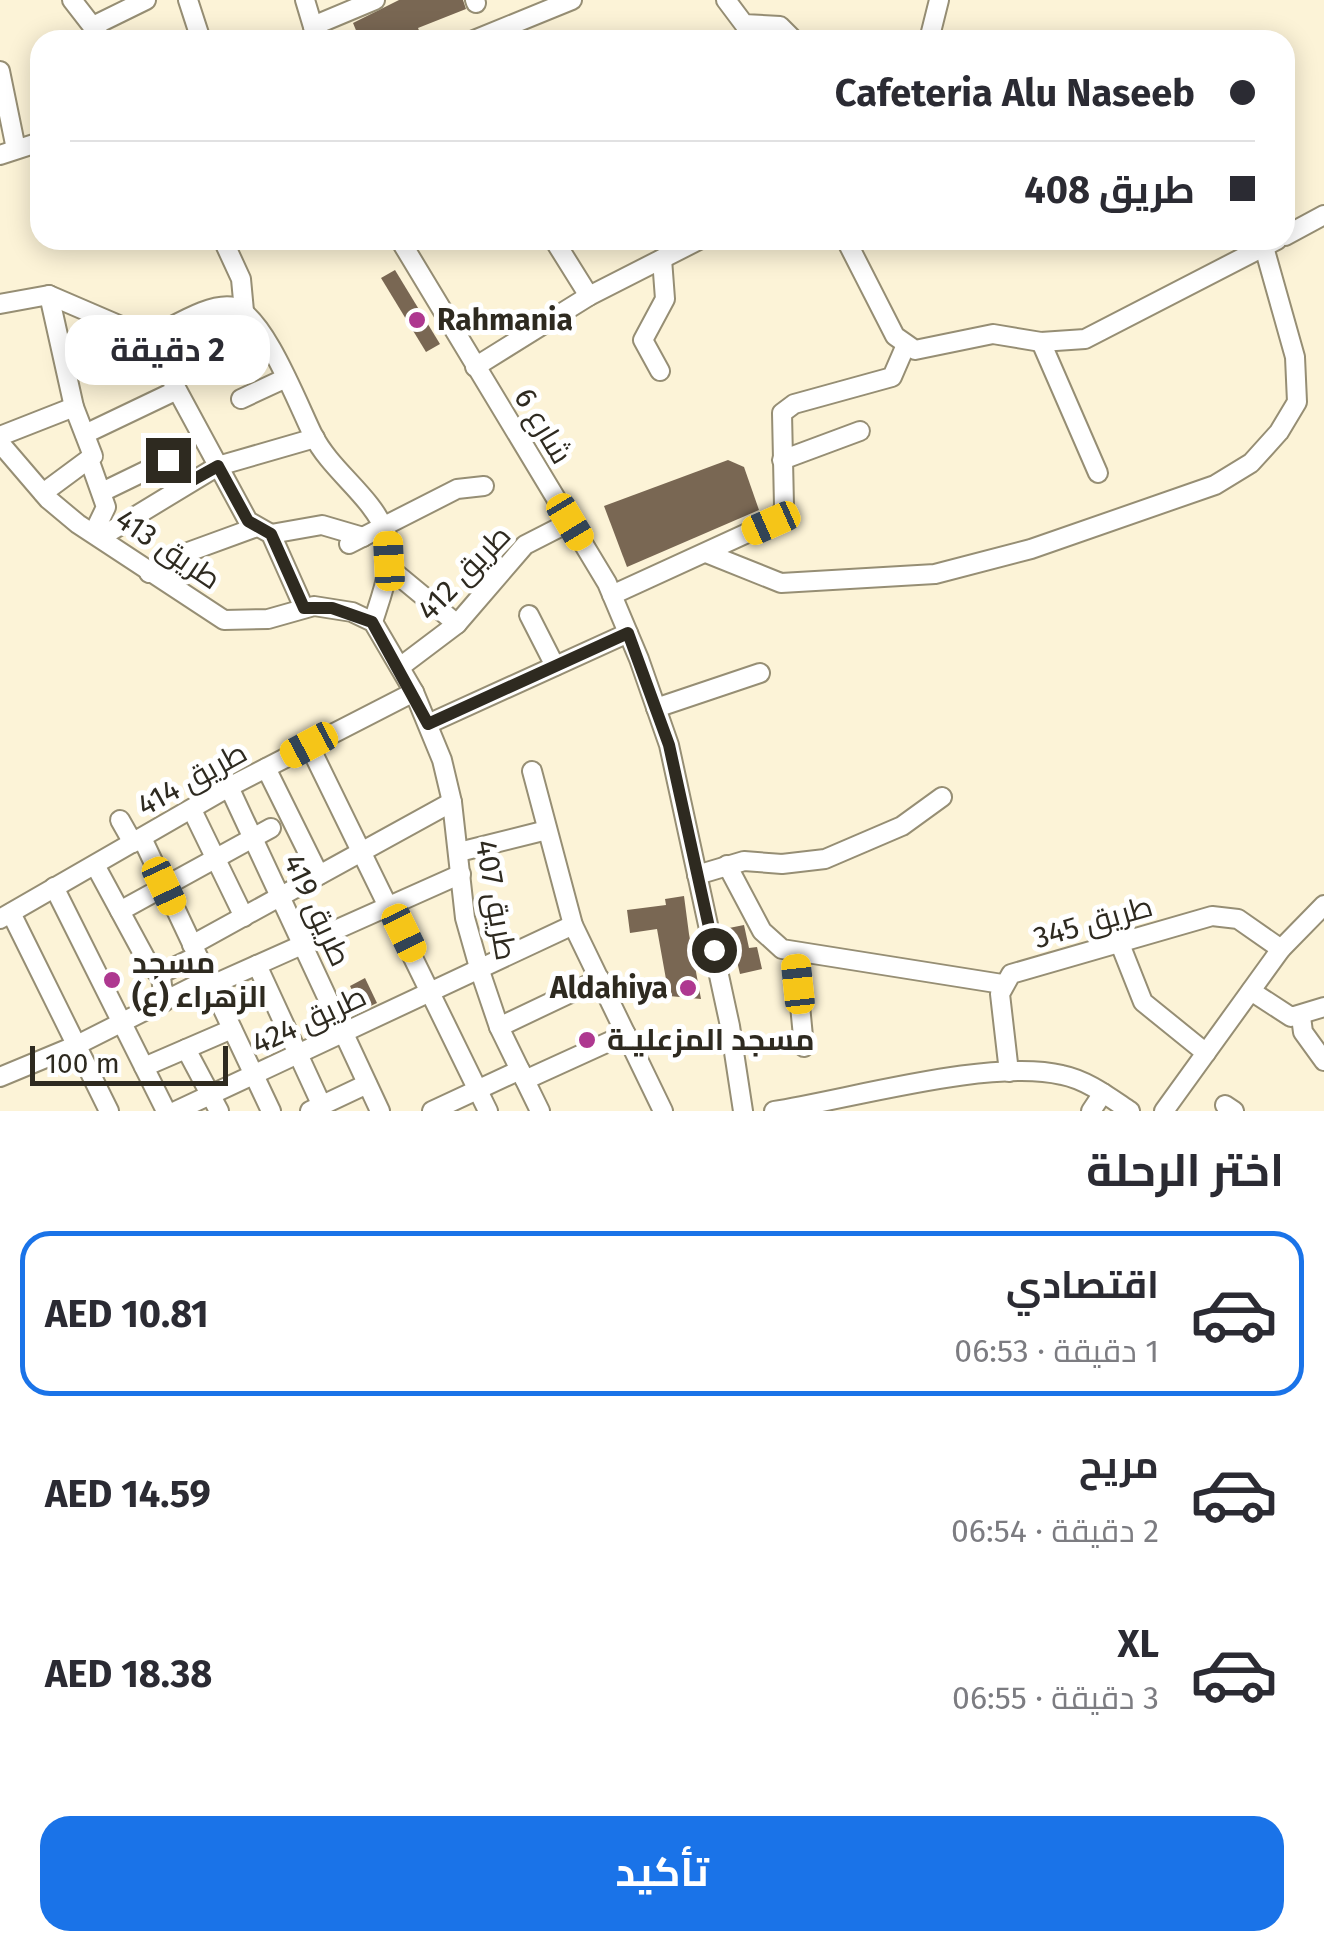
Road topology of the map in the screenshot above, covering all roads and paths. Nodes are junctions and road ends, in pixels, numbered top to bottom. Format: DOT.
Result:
graph roads {
  1 [pos="72,0"];
  2 [pos="146,0"];
  3 [pos="188,0"];
  4 [pos="305,0"];
  5 [pos="375,0"];
  6 [pos="572,0"];
  7 [pos="726,0"];
  8 [pos="939,0"];
  9 [pos="96,30"];
  10 [pos="102,30"];
  11 [pos="198,30"];
  12 [pos="314,30"];
  13 [pos="320,30"];
  14 [pos="498,30"];
  15 [pos="784,30"];
  16 [pos="932,30"];
  17 [pos="0,71"];
  18 [pos="8,152"];
  19 [pos="1324,215"];
  20 [pos="1295,231"];
  21 [pos="228,250"];
  22 [pos="410,250"];
  23 [pos="560,250"];
  24 [pos="680,250"];
  25 [pos="851,250"];
  26 [pos="1258,250"];
  27 [pos="1272,250"];
  28 [pos="662,259"];
  29 [pos="48,295"];
  30 [pos="589,296"];
  31 [pos="0,304"];
  32 [pos="244,310"];
  33 [pos="149,338"];
  34 [pos="1042,342"];
  35 [pos="904,347"];
  36 [pos="475,367"];
  37 [pos="660,371"];
  38 [pos="286,378"];
  39 [pos="175,391"];
  40 [pos="241,398"];
  41 [pos="74,407"];
  42 [pos="860,431"];
  43 [pos="85,434"];
  44 [pos="315,438"];
  45 [pos="3,449"];
  46 [pos="782,460"];
  47 [pos="90,462"];
  48 [pos="218,466"];
  49 [pos="1098,473"];
  50 [pos="191,481"];
  51 [pos="484,486"];
  52 [pos="102,492"];
  53 [pos="43,493"];
  54 [pos="570,522"];
  55 [pos="383,528"];
  56 [pos="263,531"];
  57 [pos="98,534"];
  58 [pos="706,553"];
  59 [pos="388,567"];
  60 [pos="149,573"];
  61 [pos="612,595"];
  62 [pos="304,608"];
  63 [pos="529,616"];
  64 [pos="372,622"];
  65 [pos="456,624"];
  66 [pos="628,633"];
  67 [pos="400,666"];
  68 [pos="556,666"];
  69 [pos="760,673"];
  70 [pos="414,692"];
  71 [pos="656,708"];
  72 [pos="428,724"];
  73 [pos="309,745"];
  74 [pos="266,768"];
  75 [pos="532,771"];
  76 [pos="229,788"];
  77 [pos="942,797"];
  78 [pos="452,802"];
  79 [pos="192,810"];
  80 [pos="120,820"];
  81 [pos="271,828"];
  82 [pos="547,830"];
  83 [pos="253,838"];
  84 [pos="138,841"];
  85 [pos="363,851"];
  86 [pos="459,852"];
  87 [pos="215,859"];
  88 [pos="95,865"];
  89 [pos="727,865"];
  90 [pos="461,874"];
  91 [pos="319,875"];
  92 [pos="697,875"];
  93 [pos="164,886"];
  94 [pos="54,888"];
  95 [pos="282,896"];
  96 [pos="389,904"];
  97 [pos="1324,905"];
  98 [pos="120,911"];
  99 [pos="5,916"];
  100 [pos="244,917"];
  101 [pos="574,925"];
  102 [pos="304,944"];
  103 [pos="1120,944"];
  104 [pos="1281,949"];
  105 [pos="195,951"];
  106 [pos="795,954"];
  107 [pos="258,965"];
  108 [pos="480,971"];
  109 [pos="160,974"];
  110 [pos="600,980"];
  111 [pos="210,982"];
  112 [pos="1002,984"];
  113 [pos="1250,991"];
  114 [pos="433,992"];
  115 [pos="164,1002"];
  116 [pos="1324,1007"];
  117 [pos="1301,1017"];
  118 [pos="124,1023"];
  119 [pos="499,1027"];
  120 [pos="232,1029"];
  121 [pos="343,1034"];
  122 [pos="626,1034"];
  123 [pos="77,1045"];
  124 [pos="804,1047"];
  125 [pos="186,1049"];
  126 [pos="1206,1053"];
  127 [pos="298,1054"];
  128 [pos="1324,1061"];
  129 [pos="144,1067"];
  130 [pos="1009,1072"];
  131 [pos="522,1075"];
  132 [pos="254,1076"];
  133 [pos="1,1077"];
  134 [pos="367,1084"];
  135 [pos="478,1090"];
  136 [pos="1103,1094"];
  137 [pos="216,1103"];
  138 [pos="316,1108"];
  139 [pos="806,1109"];
  140 [pos="109,1111"];
  141 [pos="166,1111"];
  142 [pos="176,1111"];
  143 [pos="271,1111"];
  144 [pos="380,1111"];
  145 [pos="432,1111"];
  146 [pos="488,1111"];
  147 [pos="539,1111"];
  148 [pos="664,1111"];
  149 [pos="743,1111"];
  150 [pos="774,1111"];
  151 [pos="1091,1111"];
  152 [pos="1130,1111"];
  153 [pos="1164,1111"];
  1 -- 9 [label="street"];
  2 -- 10 [label="street"];
  3 -- 11 [label="street"];
  4 -- 12 [label="street"];
  5 -- 13 [label="street"];
  6 -- 14 [label="street"];
  7 -- 15 [label="street"];
  8 -- 16 [label="street"];
  17 -- 18 [label="street"];
  19 -- 20 [label="street"];
  21 -- 32 [label="street"];
  22 -- 36 [label="street, شارع 6"];
  23 -- 30 [label="street"];
  24 -- 28 [label="street"];
  25 -- 35 [label="street"];
  26 -- 34 [label="street"];
  27 -- 58 [label="street"];
  28 -- 30 [label="street"];
  28 -- 37 [label="street"];
  29 -- 31 [label="street"];
  29 -- 33 [label="street"];
  29 -- 41 [label="street"];
  30 -- 36 [label="street"];
  32 -- 33 [label="street"];
  32 -- 38 [label="street"];
  33 -- 39 [label="street"];
  34 -- 35 [label="street"];
  34 -- 49 [label="street"];
  35 -- 46 [label="street"];
  36 -- 54 [label="street, شارع 6"];
  38 -- 40 [label="street"];
  38 -- 44 [label="street"];
  39 -- 43 [label="street"];
  39 -- 48 [label="street"];
  41 -- 43 [label="street"];
  41 -- 45 [label="street"];
  42 -- 46 [label="street"];
  43 -- 47 [label="street"];
  44 -- 48 [label="street"];
  44 -- 55 [label="street"];
  45 -- 53 [label="street, طريق 413"];
  46 -- 58 [label="street"];
  47 -- 52 [label="street"];
  47 -- 53 [label="street"];
  48 -- 50 [label="street"];
  48 -- 56 [label="street"];
  50 -- 52 [label="street"];
  50 -- 57 [label="street"];
  51 -- 55 [label="street, طريق 412"];
  52 -- 57 [label="street"];
  53 -- 57 [label="street, طريق 413"];
  54 -- 61 [label="street, شارع 6"];
  54 -- 65 [label="street, طريق 412"];
  55 -- 56 [label="street, طريق 412"];
  55 -- 59 [label="street"];
  56 -- 60 [label="street"];
  56 -- 62 [label="street"];
  57 -- 60 [label="street, طريق 413"];
  58 -- 61 [label="street"];
  59 -- 64 [label="street"];
  59 -- 65 [label="street"];
  60 -- 62 [label="street, طريق 413"];
  61 -- 66 [label="street, شارع 6"];
  62 -- 64 [label="street, طريق 413"];
  63 -- 68 [label="street"];
  64 -- 67 [label="street"];
  65 -- 67 [label="street, طريق 412"];
  66 -- 68 [label="street"];
  66 -- 71 [label="street, شارع 6"];
  67 -- 70 [label="street"];
  68 -- 72 [label="street"];
  69 -- 71 [label="street"];
  70 -- 72 [label="street, طريق 407"];
  70 -- 73 [label="street, طريق 414"];
  71 -- 92 [label="street, شارع 6"];
  72 -- 78 [label="street, طريق 407"];
  73 -- 74 [label="street, طريق 414"];
  73 -- 85 [label="street"];
  74 -- 76 [label="street, طريق 414"];
  74 -- 91 [label="street"];
  75 -- 82 [label="street"];
  76 -- 79 [label="street, طريق 414"];
  76 -- 83 [label="street, طريق 419"];
  77 -- 89 [label="street"];
  78 -- 85 [label="street"];
  78 -- 86 [label="street, طريق 407"];
  79 -- 84 [label="street, طريق 414"];
  79 -- 87 [label="street"];
  80 -- 84 [label="street"];
  81 -- 83 [label="street"];
  82 -- 86 [label="street"];
  82 -- 101 [label="street"];
  83 -- 87 [label="street"];
  83 -- 95 [label="street, طريق 419"];
  84 -- 88 [label="street, طريق 414"];
  84 -- 93 [label="street"];
  85 -- 91 [label="street"];
  85 -- 96 [label="street"];
  86 -- 90 [label="street, طريق 407"];
  87 -- 93 [label="street"];
  87 -- 100 [label="street"];
  88 -- 94 [label="street, طريق 414"];
  88 -- 98 [label="street"];
  89 -- 92 [label="street"];
  89 -- 106 [label="street"];
  90 -- 96 [label="street"];
  90 -- 108 [label="street, طريق 407"];
  91 -- 95 [label="street"];
  92 -- 149 [label="street, شارع 6"];
  93 -- 98 [label="street"];
  93 -- 105 [label="street"];
  94 -- 99 [label="street, طريق 414"];
  94 -- 118 [label="street"];
  95 -- 100 [label="street"];
  95 -- 102 [label="street, طريق 419"];
  96 -- 102 [label="street"];
  96 -- 114 [label="street"];
  97 -- 104 [label="street"];
  98 -- 109 [label="street"];
  99 -- 123 [label="street"];
  100 -- 105 [label="street"];
  101 -- 108 [label="street, طريق 424"];
  101 -- 110 [label="street"];
  102 -- 107 [label="street"];
  102 -- 121 [label="street, طريق 419"];
  103 -- 104 [label="street, طريق 345"];
  103 -- 112 [label="street, طريق 345"];
  103 -- 126 [label="street"];
  104 -- 113 [label="street"];
  105 -- 109 [label="street"];
  105 -- 111 [label="street"];
  106 -- 112 [label="street"];
  106 -- 124 [label="street"];
  107 -- 111 [label="street"];
  107 -- 127 [label="street"];
  108 -- 114 [label="street, طريق 424"];
  108 -- 119 [label="street, طريق 407"];
  109 -- 115 [label="street"];
  110 -- 119 [label="street"];
  110 -- 122 [label="street"];
  111 -- 115 [label="street"];
  111 -- 120 [label="street"];
  112 -- 130 [label="street"];
  113 -- 117 [label="street"];
  113 -- 126 [label="street"];
  114 -- 121 [label="street, طريق 424"];
  114 -- 135 [label="street"];
  115 -- 118 [label="street"];
  116 -- 117 [label="street"];
  117 -- 128 [label="street"];
  118 -- 123 [label="street"];
  118 -- 129 [label="street"];
  119 -- 131 [label="street, طريق 407"];
  120 -- 125 [label="street"];
  120 -- 132 [label="street"];
  121 -- 127 [label="street, طريق 424"];
  121 -- 134 [label="street, طريق 419"];
  122 -- 131 [label="street"];
  122 -- 148 [label="street"];
  123 -- 133 [label="street"];
  123 -- 140 [label="street"];
  125 -- 129 [label="street"];
  125 -- 137 [label="street"];
  126 -- 153 [label="street"];
  127 -- 132 [label="street, طريق 424"];
  127 -- 138 [label="street"];
  129 -- 141 [label="street"];
  130 -- 136 [label="street"];
  130 -- 139 [label="street"];
  131 -- 135 [label="street"];
  131 -- 147 [label="street, طريق 407"];
  132 -- 137 [label="street, طريق 424"];
  132 -- 143 [label="street"];
  134 -- 138 [label="street"];
  134 -- 144 [label="street, طريق 419"];
  135 -- 145 [label="street"];
  135 -- 146 [label="street"];
  136 -- 151 [label="street"];
  136 -- 152 [label="street"];
  137 -- 142 [label="street, طريق 424"];
  139 -- 150 [label="street"];
}
